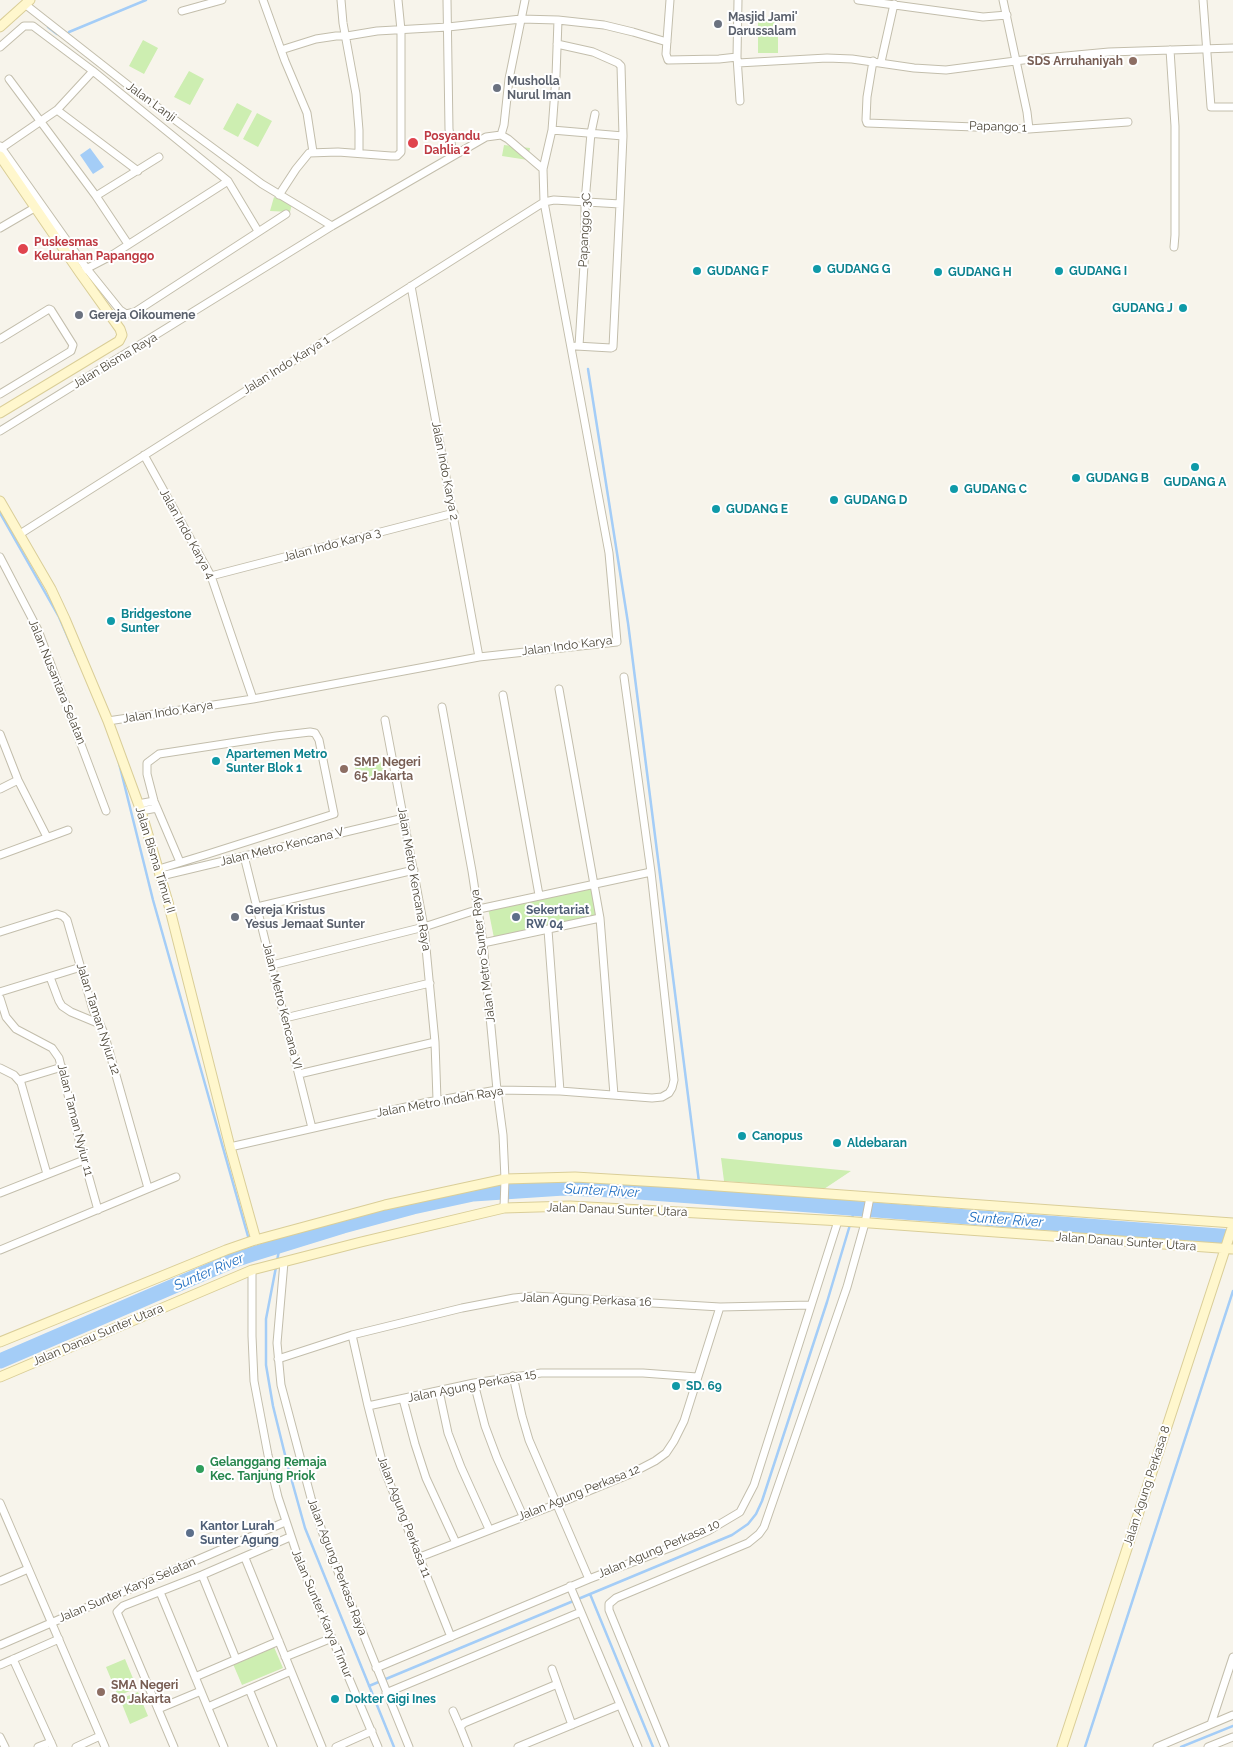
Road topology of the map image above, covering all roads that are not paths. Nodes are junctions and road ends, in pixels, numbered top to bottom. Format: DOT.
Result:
graph roads {
  1 [pos="222,0"];
  2 [pos="263,0"];
  3 [pos="340,0"];
  4 [pos="398,0"];
  5 [pos="447,0"];
  6 [pos="525,0"];
  7 [pos="670,0"];
  8 [pos="738,0"];
  9 [pos="858,0"];
  10 [pos="1012,0"];
  11 [pos="1203,0"];
  12 [pos="1003,1"];
  13 [pos="28,3"];
  14 [pos="894,4"];
  15 [pos="182,11"];
  16 [pos="1006,15"];
  17 [pos="521,19"];
  18 [pos="558,20"];
  19 [pos="0,27"];
  20 [pos="448,27"];
  21 [pos="400,30"];
  22 [pos="346,36"];
  23 [pos="667,42"];
  24 [pos="557,44"];
  25 [pos="0,47"];
  26 [pos="1233,48"];
  27 [pos="281,50"];
  28 [pos="1170,50"];
  29 [pos="1205,50"];
  30 [pos="737,60"];
  31 [pos="877,61"];
  32 [pos="1016,61"];
  33 [pos="93,71"];
  34 [pos="9,79"];
  35 [pos="740,101"];
  36 [pos="1233,107"];
  37 [pos="57,110"];
  38 [pos="595,114"];
  39 [pos="40,122"];
  40 [pos="1128,122"];
  41 [pos="1029,129"];
  42 [pos="552,130"];
  43 [pos="591,133"];
  44 [pos="500,135"];
  45 [pos="622,136"];
  46 [pos="0,150"];
  47 [pos="313,152"];
  48 [pos="359,153"];
  49 [pos="453,156"];
  50 [pos="159,157"];
  51 [pos="542,169"];
  52 [pos="138,171"];
  53 [pos="228,181"];
  54 [pos="279,195"];
  55 [pos="96,196"];
  56 [pos="544,202"];
  57 [pos="585,202"];
  58 [pos="620,204"];
  59 [pos="36,207"];
  60 [pos="286,214"];
  61 [pos="332,226"];
  62 [pos="0,228"];
  63 [pos="258,231"];
  64 [pos="128,244"];
  65 [pos="1174,247"];
  66 [pos="83,271"];
  67 [pos="411,286"];
  68 [pos="0,339"];
  69 [pos="571,346"];
  70 [pos="580,346"];
  71 [pos="0,394"];
  72 [pos="0,413"];
  73 [pos="0,431"];
  74 [pos="144,456"];
  75 [pos="0,501"];
  76 [pos="454,513"];
  77 [pos="20,534"];
  78 [pos="0,557"];
  79 [pos="211,576"];
  80 [pos="479,657"];
  81 [pos="624,678"];
  82 [pos="559,690"];
  83 [pos="504,695"];
  84 [pos="254,699"];
  85 [pos="442,707"];
  86 [pos="385,720"];
  87 [pos="108,721"];
  88 [pos="0,734"];
  89 [pos="18,780"];
  90 [pos="0,789"];
  91 [pos="156,805"];
  92 [pos="139,808"];
  93 [pos="106,810"];
  94 [pos="404,818"];
  95 [pos="68,830"];
  96 [pos="47,837"];
  97 [pos="0,855"];
  98 [pos="244,856"];
  99 [pos="180,862"];
  100 [pos="414,870"];
  101 [pos="651,872"];
  102 [pos="160,873"];
  103 [pos="595,883"];
  104 [pos="539,895"];
  105 [pos="257,907"];
  106 [pos="479,909"];
  107 [pos="600,918"];
  108 [pos="424,927"];
  109 [pos="548,930"];
  110 [pos="0,932"];
  111 [pos="483,943"];
  112 [pos="272,965"];
  113 [pos="81,967"];
  114 [pos="50,977"];
  115 [pos="430,983"];
  116 [pos="0,992"];
  117 [pos="0,998"];
  118 [pos="285,1018"];
  119 [pos="100,1024"];
  120 [pos="435,1042"];
  121 [pos="62,1067"];
  122 [pos="0,1068"];
  123 [pos="299,1074"];
  124 [pos="19,1080"];
  125 [pos="497,1090"];
  126 [pos="560,1092"];
  127 [pos="614,1095"];
  128 [pos="437,1100"];
  129 [pos="312,1128"];
  130 [pos="230,1147"];
  131 [pos="84,1160"];
  132 [pos="47,1174"];
  133 [pos="176,1177"];
  134 [pos="505,1182"];
  135 [pos="148,1188"];
  136 [pos="0,1193"];
  137 [pos="870,1199"];
  138 [pos="504,1204"];
  139 [pos="98,1210"];
  140 [pos="866,1220"];
  141 [pos="840,1221"];
  142 [pos="1233,1225"];
  143 [pos="254,1240"];
  144 [pos="1229,1248"];
  145 [pos="0,1250"];
  146 [pos="281,1263"];
  147 [pos="254,1270"];
  148 [pos="811,1305"];
  149 [pos="720,1307"];
  150 [pos="352,1335"];
  151 [pos="0,1342"];
  152 [pos="278,1359"];
  153 [pos="513,1376"];
  154 [pos="0,1377"];
  155 [pos="697,1377"];
  156 [pos="474,1383"];
  157 [pos="438,1391"];
  158 [pos="403,1399"];
  159 [pos="368,1406"];
  160 [pos="557,1504"];
  161 [pos="1,1507"];
  162 [pos="523,1516"];
  163 [pos="285,1522"];
  164 [pos="490,1529"];
  165 [pos="290,1537"];
  166 [pos="456,1543"];
  167 [pos="420,1557"];
  168 [pos="245,1558"];
  169 [pos="28,1569"];
  170 [pos="202,1575"];
  171 [pos="589,1578"];
  172 [pos="0,1581"];
  173 [pos="572,1589"];
  174 [pos="160,1592"];
  175 [pos="581,1612"];
  176 [pos="51,1622"];
  177 [pos="451,1637"];
  178 [pos="332,1638"];
  179 [pos="59,1639"];
  180 [pos="279,1641"];
  181 [pos="0,1645"];
  182 [pos="285,1657"];
  183 [pos="1233,1657"];
  184 [pos="13,1659"];
  185 [pos="236,1660"];
  186 [pos="0,1665"];
  187 [pos="552,1669"];
  188 [pos="291,1671"];
  189 [pos="378,1671"];
  190 [pos="195,1677"];
  191 [pos="558,1686"];
  192 [pos="249,1689"];
  193 [pos="385,1690"];
  194 [pos="201,1691"];
  195 [pos="620,1704"];
  196 [pos="208,1707"];
  197 [pos="158,1709"];
  198 [pos="453,1711"];
  199 [pos="1233,1715"];
  200 [pos="1211,1724"];
  201 [pos="572,1725"];
  202 [pos="460,1727"];
  203 [pos="372,1731"];
  204 [pos="100,1736"];
  205 [pos="0,1737"];
  206 [pos="1233,1737"];
  207 [pos="52,1744"];
  208 [pos="4,1747"];
  209 [pos="38,1747"];
  210 [pos="76,1747"];
  211 [pos="105,1747"];
  212 [pos="174,1747"];
  213 [pos="224,1747"];
  214 [pos="274,1747"];
  215 [pos="322,1747"];
  216 [pos="336,1747"];
  217 [pos="378,1747"];
  218 [pos="409,1747"];
  219 [pos="468,1747"];
  220 [pos="518,1747"];
  221 [pos="638,1747"];
  222 [pos="665,1747"];
  223 [pos="1062,1747"];
  224 [pos="1157,1747"];
  225 [pos="1208,1747"];
  1 -- 15 [label="street"];
  2 -- 27 [label="street"];
  3 -- 22 [label="street"];
  4 -- 21 [label="street"];
  5 -- 20 [label="street"];
  6 -- 17 [label="street"];
  7 -- 23 [label="street"];
  8 -- 30 [label="street"];
  9 -- 14 [label="street"];
  10 -- 12 [label="street"];
  11 -- 29 [label="street"];
  12 -- 16 [label="street"];
  13 -- 19 [label="main road"];
  13 -- 54 [label="street, Jalan Lanji"];
  14 -- 16 [label="street"];
  14 -- 31 [label="street"];
  16 -- 32 [label="street"];
  17 -- 18 [label="street"];
  17 -- 20 [label="street"];
  17 -- 44 [label="street"];
  18 -- 23 [label="street"];
  18 -- 24 [label="street, Jalan Indo Karya"];
  20 -- 21 [label="street"];
  20 -- 49 [label="street"];
  21 -- 22 [label="street"];
  21 -- 48 [label="street"];
  22 -- 27 [label="street"];
  22 -- 48 [label="street"];
  23 -- 30 [label="street"];
  24 -- 42 [label="street, Jalan Indo Karya"];
  24 -- 45 [label="street"];
  25 -- 33 [label="street"];
  26 -- 29 [label="street"];
  27 -- 47 [label="street"];
  28 -- 29 [label="street"];
  28 -- 32 [label="street"];
  28 -- 65 [label="street"];
  29 -- 36 [label="street"];
  30 -- 31 [label="street"];
  30 -- 35 [label="street"];
  31 -- 32 [label="street"];
  31 -- 41 [label="street, Papango 1"];
  32 -- 41 [label="street"];
  33 -- 37 [label="street"];
  33 -- 53 [label="street"];
  34 -- 39 [label="street"];
  37 -- 39 [label="street"];
  37 -- 52 [label="street"];
  38 -- 43 [label="street, Papanggo 3C"];
  39 -- 46 [label="street"];
  39 -- 55 [label="street"];
  40 -- 41 [label="street, Papango 1"];
  42 -- 43 [label="street"];
  42 -- 51 [label="street, Jalan Indo Karya"];
  43 -- 45 [label="street"];
  43 -- 57 [label="street, Papanggo 3C"];
  44 -- 49 [label="street"];
  44 -- 51 [label="street"];
  45 -- 58 [label="street"];
  46 -- 59 [label="main road, Jalan Bisma Raya"];
  46 -- 66 [label="street"];
  47 -- 48 [label="street"];
  47 -- 54 [label="street"];
  49 -- 61 [label="street"];
  50 -- 52 [label="street"];
  51 -- 56 [label="street, Jalan Indo Karya"];
  52 -- 55 [label="street"];
  53 -- 63 [label="street"];
  53 -- 64 [label="street"];
  54 -- 61 [label="street, Jalan Lanji"];
  55 -- 64 [label="street"];
  56 -- 57 [label="street, Jalan Indo Karya 1"];
  56 -- 67 [label="street, Jalan Indo Karya 1"];
  56 -- 69 [label="street, Jalan Indo Karya"];
  57 -- 58 [label="street, Jalan Indo Karya 1"];
  57 -- 70 [label="street, Papanggo 3C"];
  58 -- 70 [label="street"];
  59 -- 62 [label="street"];
  59 -- 66 [label="main road, Jalan Bisma Raya"];
  60 -- 63 [label="street"];
  61 -- 73 [label="street, Jalan Bisma Raya"];
  63 -- 66 [label="street"];
  64 -- 66 [label="street"];
  66 -- 72 [label="main road, Jalan Bisma Raya"];
  67 -- 74 [label="street, Jalan Indo Karya 1"];
  67 -- 76 [label="street, Jalan Indo Karya 2"];
  68 -- 71 [label="street"];
  69 -- 70 [label="street"];
  69 -- 80 [label="street, Jalan Indo Karya"];
  74 -- 77 [label="street, Jalan Indo Karya 1"];
  74 -- 79 [label="street, Jalan Indo Karya 4"];
  75 -- 77 [label="main road, Jalan Bisma Timur II"];
  76 -- 79 [label="street, Jalan Indo Karya 3"];
  76 -- 80 [label="street, Jalan Indo Karya 2"];
  77 -- 87 [label="main road, Jalan Bisma Timur II"];
  78 -- 93 [label="street, Jalan Nusantara Selatan"];
  79 -- 84 [label="street, Jalan Indo Karya 4"];
  80 -- 84 [label="street, Jalan Indo Karya"];
  81 -- 101 [label="street"];
  82 -- 103 [label="street"];
  83 -- 104 [label="street"];
  84 -- 87 [label="street, Jalan Indo Karya"];
  85 -- 106 [label="street, Jalan Metro Sunter Raya"];
  86 -- 94 [label="street, Jalan Metro Kencana Raya"];
  87 -- 92 [label="main road, Jalan Bisma Timur II"];
  88 -- 89 [label="street"];
  89 -- 90 [label="street"];
  89 -- 96 [label="street"];
  91 -- 92 [label="street"];
  91 -- 99 [label="street"];
  91 -- 99 [label="street"];
  92 -- 102 [label="main road, Jalan Bisma Timur II"];
  94 -- 98 [label="street, Jalan Metro Kencana V"];
  94 -- 100 [label="street, Jalan Metro Kencana Raya"];
  95 -- 96 [label="street"];
  96 -- 97 [label="street"];
  98 -- 102 [label="street, Jalan Metro Kencana V"];
  98 -- 105 [label="street, Jalan Metro Kencana VI"];
  99 -- 102 [label="street"];
  100 -- 105 [label="street"];
  100 -- 108 [label="street, Jalan Metro Kencana Raya"];
  101 -- 103 [label="street"];
  101 -- 127 [label="street, Jalan Metro Indah Raya"];
  102 -- 130 [label="main road, Jalan Bisma Timur II"];
  103 -- 104 [label="street"];
  103 -- 107 [label="street"];
  104 -- 106 [label="street"];
  105 -- 112 [label="street, Jalan Metro Kencana VI"];
  106 -- 108 [label="street"];
  106 -- 111 [label="street, Jalan Metro Sunter Raya"];
  107 -- 109 [label="street"];
  107 -- 127 [label="street"];
  108 -- 112 [label="street"];
  108 -- 115 [label="street, Jalan Metro Kencana Raya"];
  109 -- 111 [label="street"];
  109 -- 126 [label="street"];
  110 -- 113 [label="street, Jalan Taman Nyiur 12"];
  111 -- 125 [label="street, Jalan Metro Sunter Raya"];
  112 -- 118 [label="street, Jalan Metro Kencana VI"];
  113 -- 114 [label="street"];
  113 -- 119 [label="street, Jalan Taman Nyiur 12"];
  114 -- 116 [label="street"];
  114 -- 119 [label="street"];
  115 -- 118 [label="street"];
  115 -- 120 [label="street, Jalan Metro Kencana Raya"];
  117 -- 121 [label="street, Jalan Taman Nyiur 11"];
  118 -- 123 [label="street, Jalan Metro Kencana VI"];
  119 -- 135 [label="street, Jalan Taman Nyiur 12"];
  120 -- 123 [label="street"];
  120 -- 128 [label="street, Jalan Metro Kencana Raya"];
  121 -- 124 [label="street"];
  121 -- 131 [label="street, Jalan Taman Nyiur 11"];
  122 -- 124 [label="street"];
  123 -- 129 [label="street, Jalan Metro Kencana VI"];
  124 -- 132 [label="street"];
  125 -- 126 [label="street, Jalan Metro Indah Raya"];
  125 -- 128 [label="street, Jalan Metro Indah Raya"];
  125 -- 134 [label="street, Jalan Metro Sunter Raya"];
  126 -- 127 [label="street, Jalan Metro Indah Raya"];
  128 -- 129 [label="street, Jalan Metro Indah Raya"];
  129 -- 130 [label="street, Jalan Metro Indah Raya"];
  130 -- 143 [label="main road, Jalan Bisma Timur II"];
  131 -- 132 [label="street"];
  131 -- 139 [label="street, Jalan Taman Nyiur 11"];
  132 -- 136 [label="street"];
  133 -- 135 [label="street"];
  134 -- 137 [label="main road"];
  134 -- 138 [label="street, Jalan Metro Sunter Raya"];
  134 -- 143 [label="main road"];
  135 -- 139 [label="street"];
  137 -- 140 [label="street"];
  137 -- 142 [label="main road"];
  138 -- 141 [label="main road, Jalan Danau Sunter Utara"];
  138 -- 146 [label="main road, Jalan Danau Sunter Utara"];
  139 -- 145 [label="street"];
  140 -- 141 [label="main road, Jalan Danau Sunter Utara"];
  140 -- 144 [label="main road, Jalan Danau Sunter Utara"];
  140 -- 222 [label="street"];
  141 -- 148 [label="street, Jalan Agung Perkasa 10"];
  142 -- 144 [label="main road, Jalan Agung Perkasa 8"];
  143 -- 151 [label="main road"];
  144 -- 223 [label="main road, Jalan Agung Perkasa 8"];
  146 -- 147 [label="main road, Jalan Danau Sunter Utara"];
  146 -- 152 [label="street, Jalan Agung Perkasa Raya"];
  147 -- 154 [label="main road, Jalan Danau Sunter Utara"];
  147 -- 163 [label="street, Jalan Sunter Karya Timur"];
  148 -- 149 [label="street, Jalan Agung Perkasa 16"];
  148 -- 171 [label="street, Jalan Agung Perkasa 10"];
  149 -- 150 [label="street, Jalan Agung Perkasa 16"];
  149 -- 155 [label="street, Jalan Agung Perkasa 12"];
  150 -- 152 [label="street, Jalan Agung Perkasa 16"];
  150 -- 159 [label="street, Jalan Agung Perkasa 11"];
  152 -- 189 [label="street, Jalan Agung Perkasa Raya"];
  153 -- 155 [label="street, Jalan Agung Perkasa 15"];
  153 -- 156 [label="street, Jalan Agung Perkasa 15"];
  153 -- 160 [label="street"];
  155 -- 160 [label="street, Jalan Agung Perkasa 12"];
  156 -- 157 [label="street, Jalan Agung Perkasa 15"];
  156 -- 162 [label="street"];
  157 -- 158 [label="street, Jalan Agung Perkasa 15"];
  157 -- 164 [label="street"];
  158 -- 159 [label="street, Jalan Agung Perkasa 15"];
  158 -- 166 [label="street"];
  159 -- 167 [label="street, Jalan Agung Perkasa 11"];
  160 -- 162 [label="street, Jalan Agung Perkasa 12"];
  160 -- 171 [label="street"];
  161 -- 169 [label="street"];
  162 -- 164 [label="street, Jalan Agung Perkasa 12"];
  163 -- 165 [label="street, Jalan Sunter Karya Timur"];
  163 -- 176 [label="street, Jalan Sunter Karya Selatan"];
  164 -- 166 [label="street, Jalan Agung Perkasa 12"];
  165 -- 168 [label="street"];
  165 -- 178 [label="street, Jalan Sunter Karya Timur"];
  166 -- 167 [label="street, Jalan Agung Perkasa 12"];
  167 -- 177 [label="street, Jalan Agung Perkasa 11"];
  168 -- 170 [label="street"];
  168 -- 180 [label="street"];
  169 -- 172 [label="street"];
  169 -- 176 [label="street"];
  170 -- 174 [label="street"];
  170 -- 185 [label="street"];
  171 -- 173 [label="street, Jalan Agung Perkasa 10"];
  173 -- 175 [label="street"];
  173 -- 177 [label="street, Jalan Agung Perkasa 10"];
  174 -- 190 [label="street"];
  174 -- 197 [label="street"];
  175 -- 193 [label="street"];
  175 -- 195 [label="street"];
  176 -- 179 [label="street"];
  176 -- 181 [label="street, Jalan Sunter Karya Selatan"];
  177 -- 189 [label="street, Jalan Agung Perkasa 10"];
  178 -- 182 [label="street"];
  178 -- 203 [label="street, Jalan Sunter Karya Timur"];
  179 -- 184 [label="street, Jalan Sunter Karya Selatan"];
  179 -- 204 [label="street"];
  180 -- 182 [label="street"];
  180 -- 185 [label="street"];
  182 -- 188 [label="street"];
  183 -- 200 [label="street"];
  184 -- 186 [label="street, Jalan Sunter Karya Selatan"];
  184 -- 207 [label="street"];
  185 -- 190 [label="street"];
  187 -- 191 [label="street"];
  188 -- 192 [label="street"];
  188 -- 215 [label="street"];
  189 -- 193 [label="street, Jalan Agung Perkasa Raya"];
  190 -- 194 [label="street"];
  191 -- 201 [label="street"];
  191 -- 202 [label="street"];
  192 -- 196 [label="street"];
  192 -- 214 [label="street"];
  193 -- 218 [label="street, Jalan Agung Perkasa Raya"];
  194 -- 196 [label="street"];
  194 -- 197 [label="street"];
  195 -- 201 [label="street"];
  195 -- 221 [label="street"];
  196 -- 213 [label="street"];
  197 -- 212 [label="street"];
  198 -- 202 [label="street"];
  199 -- 200 [label="street"];
  200 -- 224 [label="street"];
  201 -- 220 [label="street"];
  202 -- 219 [label="street"];
  203 -- 216 [label="street"];
  203 -- 217 [label="street, Jalan Sunter Karya Timur"];
  204 -- 210 [label="street"];
  204 -- 211 [label="street"];
  205 -- 208 [label="street"];
  206 -- 225 [label="street"];
  207 -- 209 [label="street"];
}
